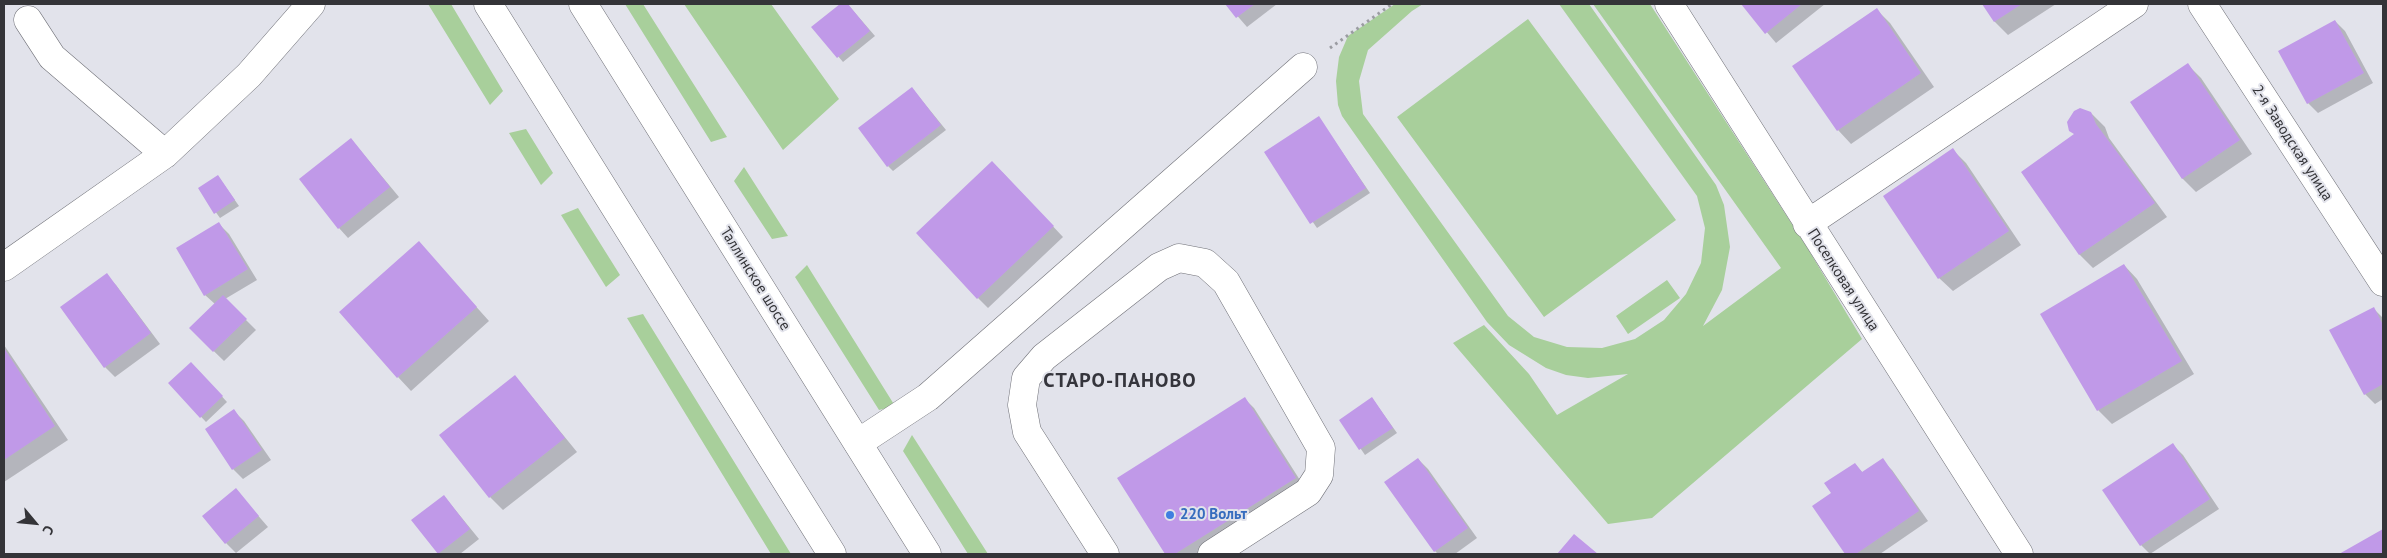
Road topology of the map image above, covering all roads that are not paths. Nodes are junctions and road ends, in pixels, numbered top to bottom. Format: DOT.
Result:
graph roads {
  1 [pos="312,4"];
  2 [pos="488,4"];
  3 [pos="583,4"];
  4 [pos="1669,4"];
  5 [pos="2134,4"];
  6 [pos="2202,4"];
  7 [pos="28,20"];
  8 [pos="1303,67"];
  9 [pos="165,154"];
  10 [pos="1807,224"];
  11 [pos="4,267"];
  12 [pos="2383,282"];
  13 [pos="858,443"];
  14 [pos="832,554"];
  15 [pos="927,554"];
  16 [pos="1105,554"];
  17 [pos="1212,554"];
  18 [pos="2019,554"];
  1 -- 9 [label="main road"];
  2 -- 14 [label="main road"];
  3 -- 13 [label="main road, Таллинское шоссе"];
  4 -- 10 [label="main road, Поселковая улица"];
  5 -- 10 [label="main road"];
  6 -- 12 [label="main road, 2-я Заводская улица"];
  7 -- 9 [label="main road"];
  8 -- 13 [label="main road"];
  9 -- 11 [label="main road"];
  10 -- 18 [label="main road, Поселковая улица"];
  13 -- 15 [label="main road, Таллинское шоссе"];
  16 -- 17 [label="main road"];
}
